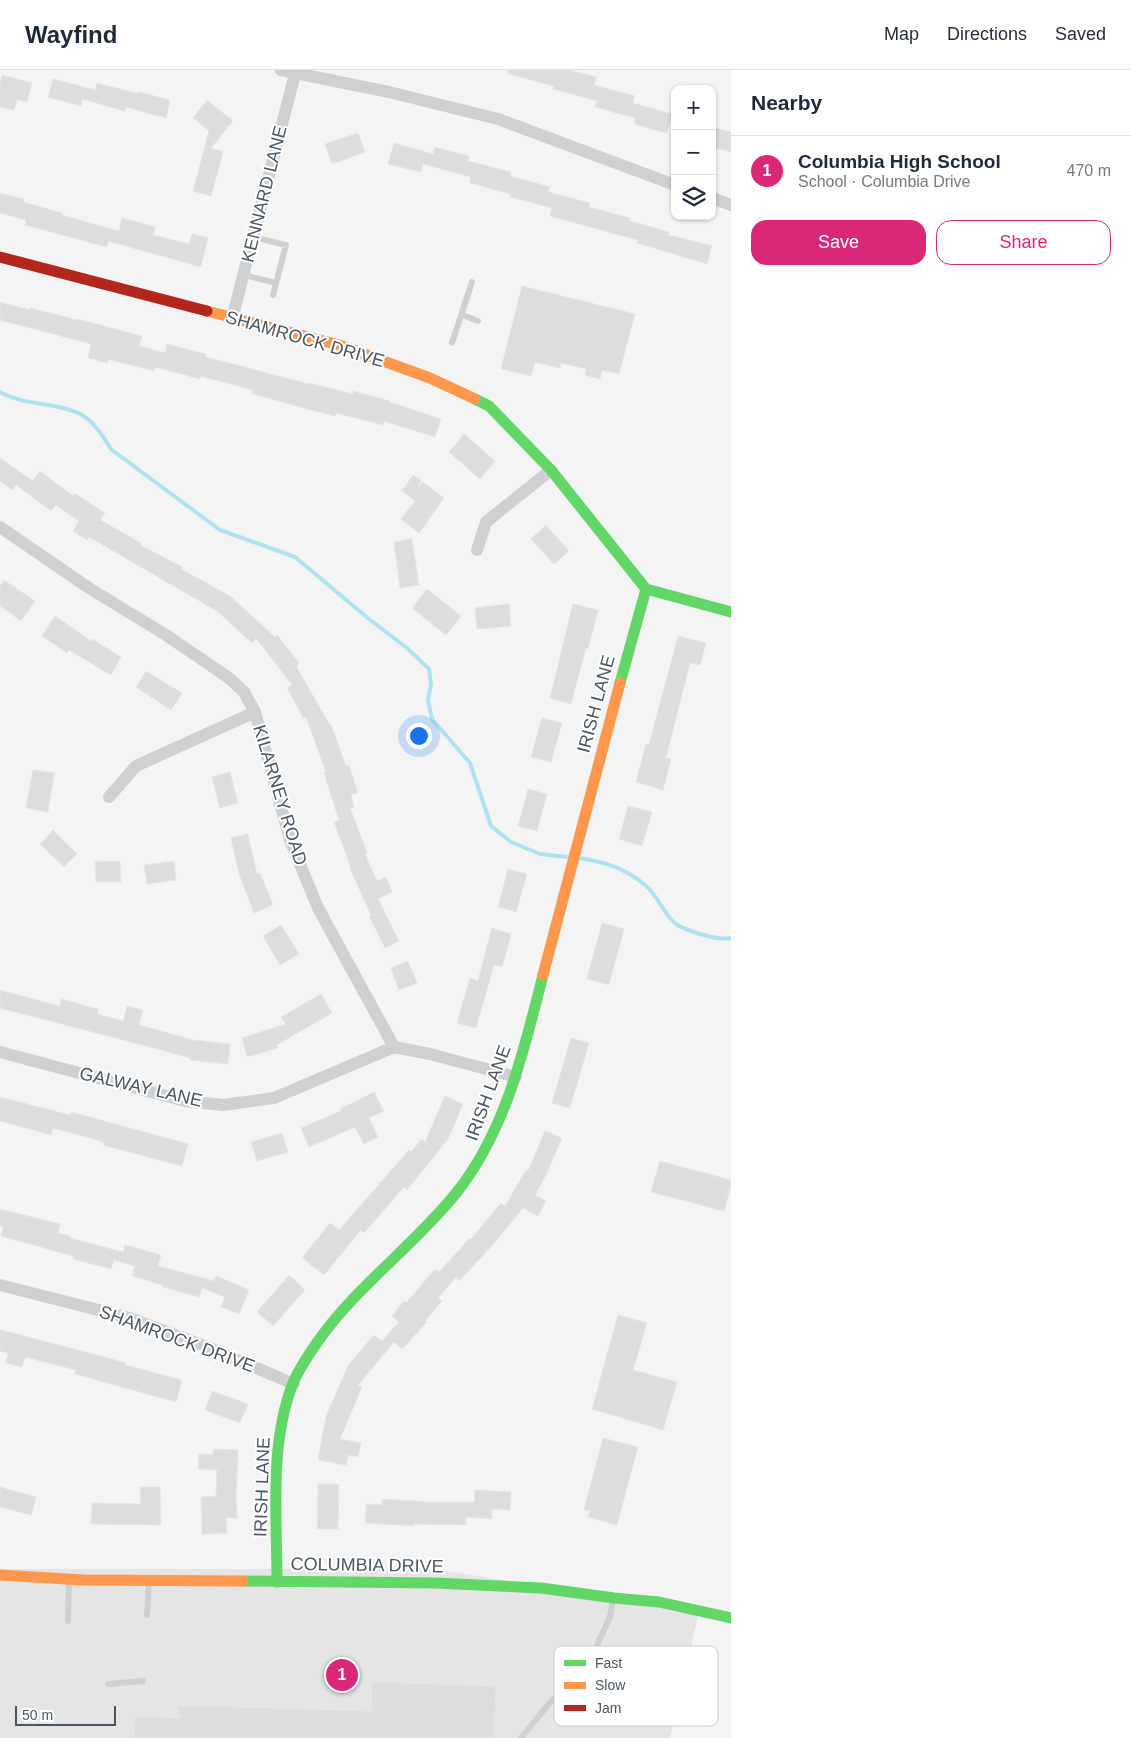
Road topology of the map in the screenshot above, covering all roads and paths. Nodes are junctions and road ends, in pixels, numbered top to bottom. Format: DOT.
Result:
graph roads {
  1 [pos="281,70"];
  2 [pos="296,71"];
  3 [pos="671,184"];
  4 [pos="716,199"];
  5 [pos="731,205"];
  6 [pos="253,237"];
  7 [pos="0,257"];
  8 [pos="244,275"];
  9 [pos="472,282"];
  10 [pos="276,283"];
  11 [pos="273,295"];
  12 [pos="462,315"];
  13 [pos="232,319"];
  14 [pos="478,321"];
  15 [pos="452,343"];
  16 [pos="551,470"];
  17 [pos="0,527"];
  18 [pos="477,550"];
  19 [pos="646,589"];
  20 [pos="731,612"];
  21 [pos="255,712"];
  22 [pos="109,797"];
  23 [pos="394,1046"];
  24 [pos="0,1052"];
  25 [pos="516,1077"];
  26 [pos="0,1285"];
  27 [pos="294,1384"];
  28 [pos="0,1575"];
  29 [pos="69,1579"];
  30 [pos="149,1580"];
  31 [pos="277,1582"];
  32 [pos="614,1598"];
  33 [pos="147,1615"];
  34 [pos="731,1618"];
  35 [pos="68,1621"];
  36 [pos="597,1646"];
  37 [pos="143,1681"];
  38 [pos="108,1684"];
  39 [pos="554,1698"];
  40 [pos="521,1738"];
  1 -- 2 [label="street"];
  2 -- 3 [label="street"];
  2 -- 6 [label="street, KENNARD LANE"];
  4 -- 5 [label="street"];
  6 -- 8 [label="street, KENNARD LANE"];
  6 -- 10 [label="lane"];
  7 -- 13 [label="street, SHAMROCK DRIVE"];
  8 -- 10 [label="lane"];
  8 -- 13 [label="street, KENNARD LANE"];
  9 -- 12 [label="lane"];
  10 -- 11 [label="lane"];
  12 -- 14 [label="lane"];
  12 -- 15 [label="lane"];
  13 -- 16 [label="street, SHAMROCK DRIVE"];
  16 -- 18 [label="street"];
  16 -- 19 [label="street, SHAMROCK DRIVE"];
  17 -- 21 [label="street, KILARNEY ROAD"];
  19 -- 20 [label="street"];
  19 -- 25 [label="street, IRISH LANE"];
  21 -- 22 [label="street"];
  21 -- 23 [label="street, KILARNEY ROAD"];
  23 -- 24 [label="street, GALWAY LANE"];
  23 -- 25 [label="street"];
  25 -- 27 [label="street, IRISH LANE"];
  26 -- 27 [label="street, SHAMROCK DRIVE"];
  27 -- 31 [label="street, IRISH LANE"];
  28 -- 29 [label="street, COLUMBIA DRIVE"];
  29 -- 30 [label="street, COLUMBIA DRIVE"];
  29 -- 35 [label="lane"];
  30 -- 31 [label="street, COLUMBIA DRIVE"];
  30 -- 33 [label="lane"];
  31 -- 32 [label="street, COLUMBIA DRIVE"];
  32 -- 34 [label="street, COLUMBIA DRIVE"];
  32 -- 36 [label="lane"];
  37 -- 38 [label="lane"];
  39 -- 40 [label="lane"];
}
